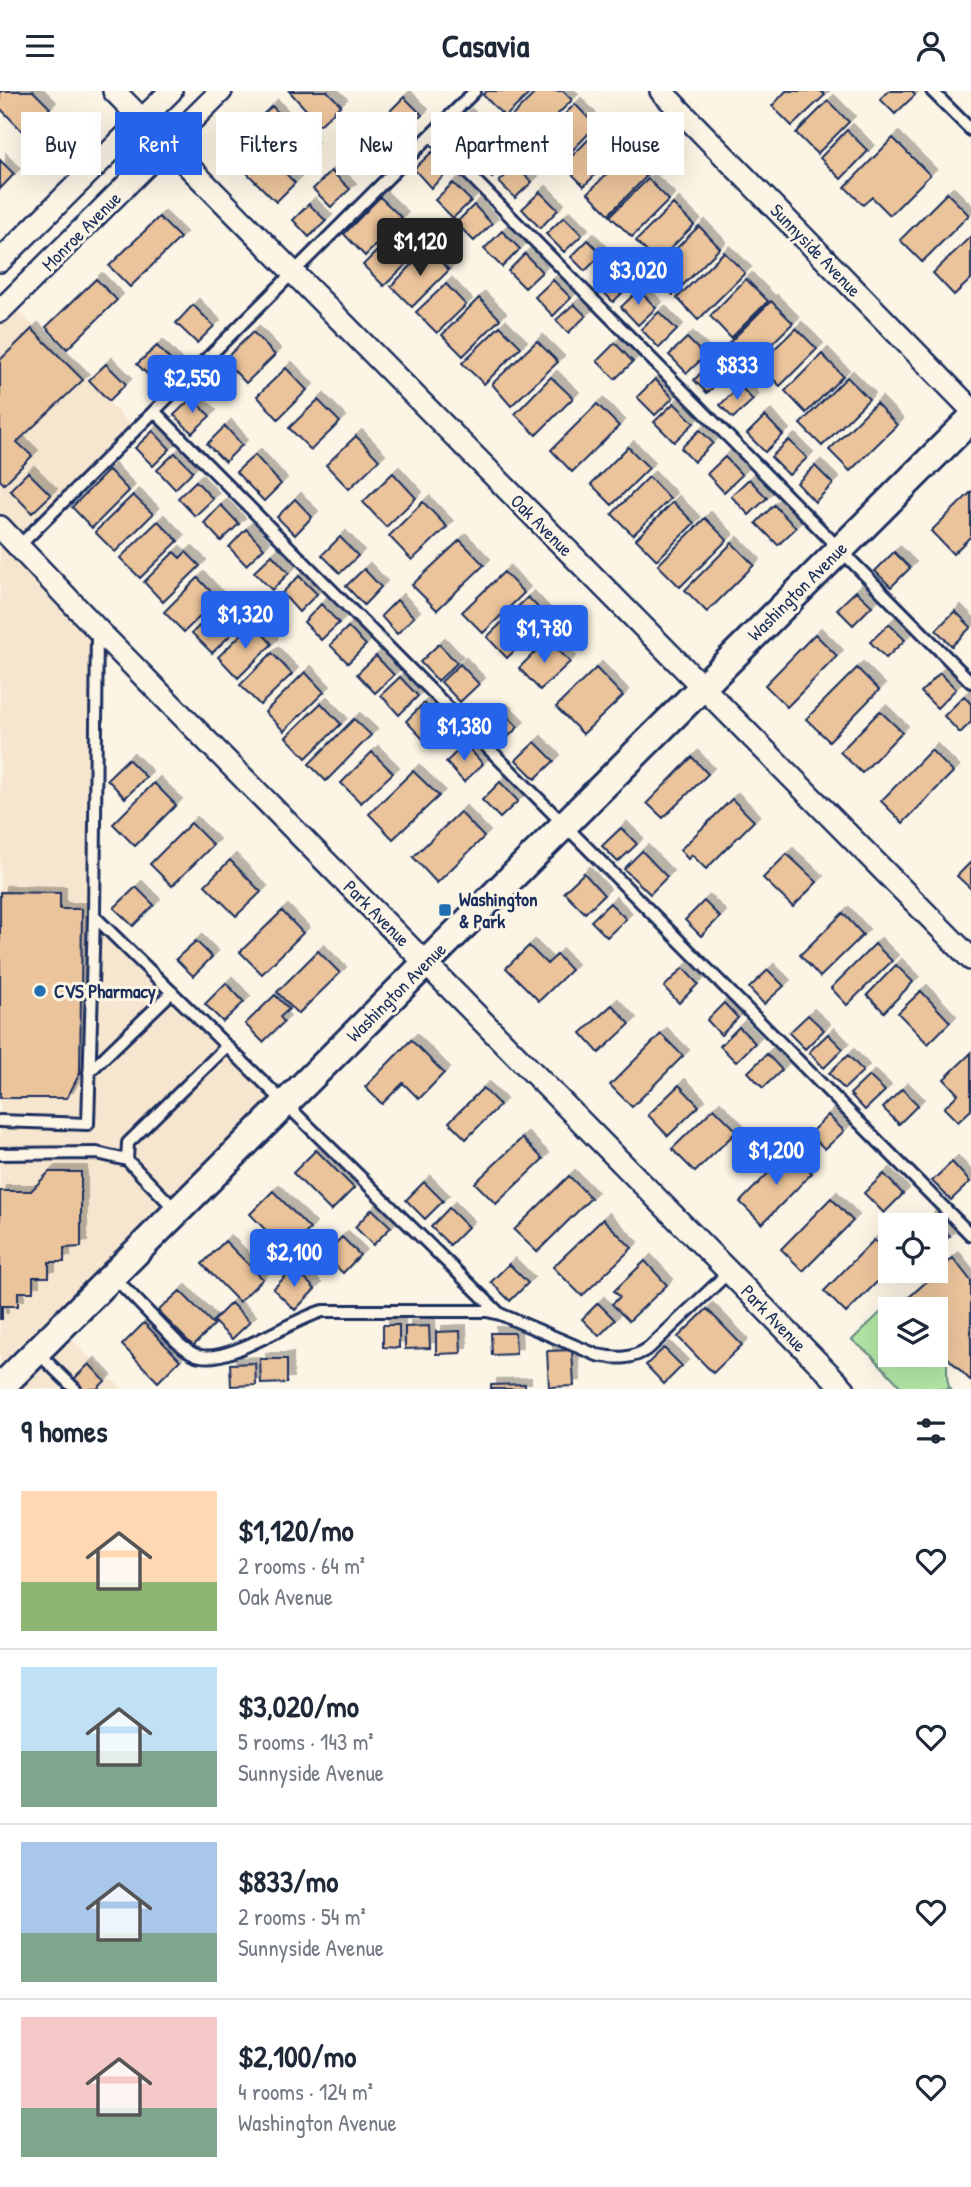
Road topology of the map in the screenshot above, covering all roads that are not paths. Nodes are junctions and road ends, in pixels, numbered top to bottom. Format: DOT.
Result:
graph roads {
  1 [pos="114,91"];
  2 [pos="171,91"];
  3 [pos="221,91"];
  4 [pos="475,91"];
  5 [pos="661,91"];
  6 [pos="932,91"];
  7 [pos="134,112"];
  8 [pos="150,112"];
  9 [pos="200,112"];
  10 [pos="971,130"];
  11 [pos="430,135"];
  12 [pos="115,147"];
  13 [pos="137,175"];
  14 [pos="197,175"];
  15 [pos="0,261"];
  16 [pos="292,272"];
  17 [pos="0,311"];
  18 [pos="971,409"];
  19 [pos="154,411"];
  20 [pos="971,419"];
  21 [pos="0,527"];
  22 [pos="19,546"];
  23 [pos="839,548"];
  24 [pos="97,629"];
  25 [pos="971,682"];
  26 [pos="701,687"];
  27 [pos="563,824"];
  28 [pos="94,916"];
  29 [pos="971,959"];
  30 [pos="426,963"];
  31 [pos="172,992"];
  32 [pos="227,1046"];
  33 [pos="89,1072"];
  34 [pos="285,1103"];
  35 [pos="0,1121"];
  36 [pos="0,1154"];
  37 [pos="127,1160"];
  38 [pos="177,1211"];
  39 [pos="971,1235"];
  40 [pos="729,1272"];
  41 [pos="113,1276"];
  42 [pos="500,1314"];
  43 [pos="36,1352"];
  44 [pos="0,1388"];
  45 [pos="75,1389"];
  46 [pos="844,1389"];
  1 -- 7 [label="street, Oak Avenue"];
  2 -- 8 [label="street, Monroe Avenue"];
  3 -- 9 [label="street, Monroe Avenue"];
  4 -- 11 [label="lane"];
  5 -- 18 [label="street, Sunnyside Avenue"];
  6 -- 10 [label="lane"];
  11 -- 16 [label="lane"];
  11 -- 23 [label="lane"];
  12 -- 15 [label="street, Monroe Avenue"];
  13 -- 17 [label="street, Monroe Avenue"];
  14 -- 16 [label="street, Oak Avenue"];
  16 -- 19 [label="lane"];
  16 -- 26 [label="street, Oak Avenue"];
  19 -- 22 [label="lane"];
  19 -- 27 [label="lane"];
  20 -- 23 [label="street, Washington Avenue"];
  21 -- 22 [label="street, Park Avenue"];
  22 -- 24 [label="street, Park Avenue"];
  23 -- 25 [label="lane"];
  23 -- 26 [label="street, Washington Avenue"];
  24 -- 28 [label="lane"];
  24 -- 30 [label="street, Park Avenue"];
  26 -- 27 [label="street, Washington Avenue"];
  26 -- 29 [label="street, Oak Avenue"];
  27 -- 30 [label="street, Washington Avenue"];
  27 -- 39 [label="lane"];
  28 -- 31 [label="lane"];
  28 -- 33 [label="lane"];
  30 -- 34 [label="street, Washington Avenue"];
  30 -- 40 [label="street, Park Avenue"];
  31 -- 32 [label="lane"];
  31 -- 33 [label="lane"];
  32 -- 34 [label="lane"];
  32 -- 37 [label="lane"];
  33 -- 35 [label="lane"];
  34 -- 38 [label="street, Washington Avenue"];
  34 -- 42 [label="lane"];
  36 -- 37 [label="lane"];
  37 -- 38 [label="lane"];
  38 -- 41 [label="street, Washington Avenue"];
  40 -- 42 [label="lane"];
  40 -- 46 [label="street, Park Avenue"];
  41 -- 42 [label="lane"];
  41 -- 43 [label="street, Washington Avenue"];
  43 -- 44 [label="street, Washington Avenue"];
  43 -- 45 [label="lane"];
}
